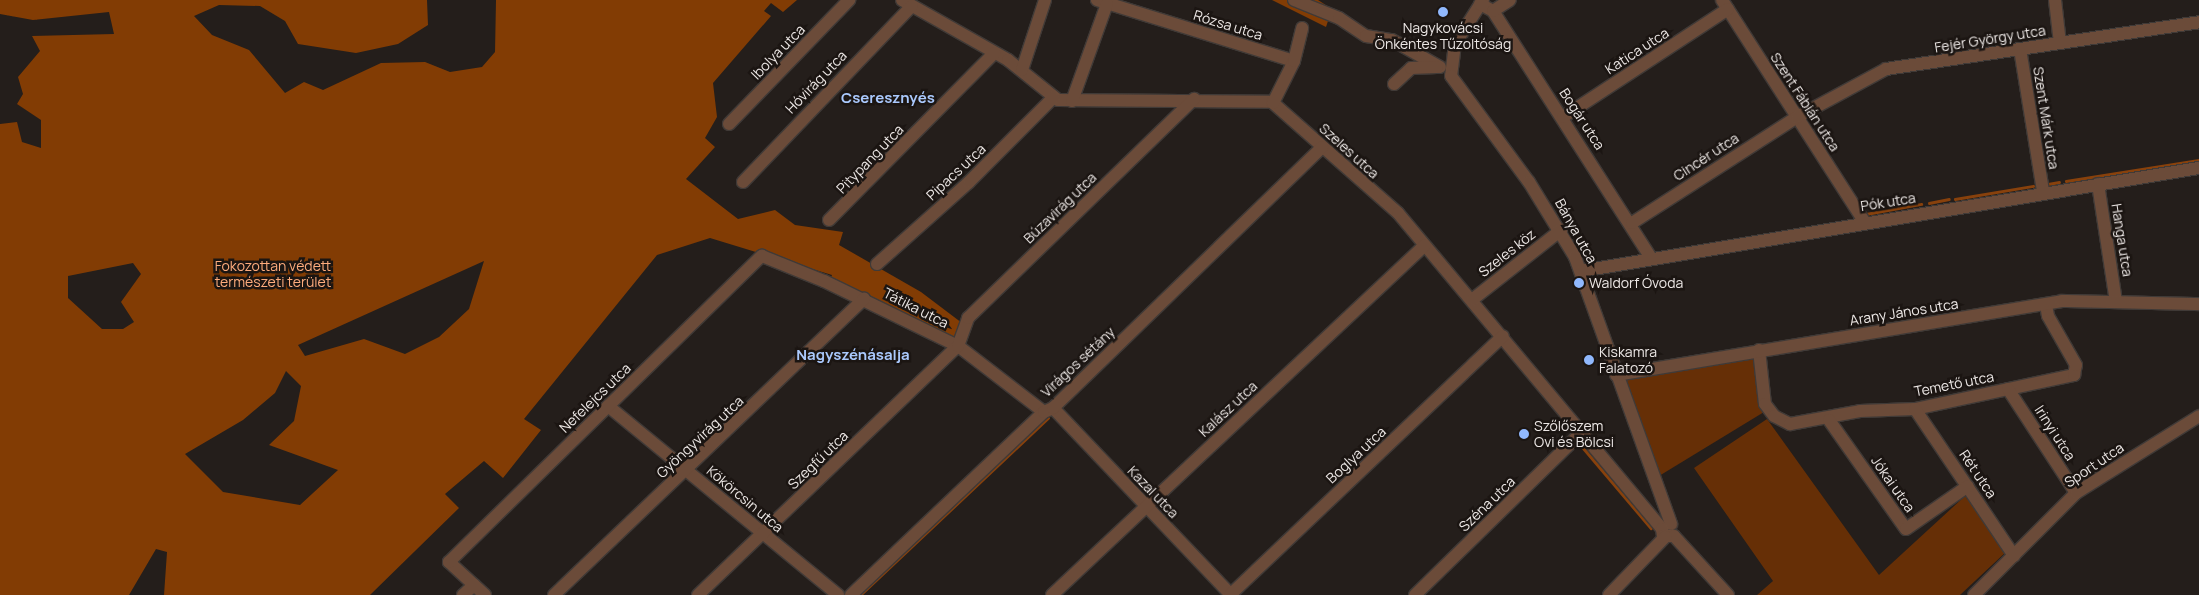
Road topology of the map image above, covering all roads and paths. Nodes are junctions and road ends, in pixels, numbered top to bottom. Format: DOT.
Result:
graph roads {
  1 [pos="849,0"];
  2 [pos="1045,0"];
  3 [pos="1294,0"];
  4 [pos="1510,0"];
  5 [pos="2055,0"];
  6 [pos="1102,2"];
  7 [pos="1482,2"];
  8 [pos="907,3"];
  9 [pos="1725,5"];
  10 [pos="1493,11"];
  11 [pos="2199,22"];
  12 [pos="1302,28"];
  13 [pos="2060,43"];
  14 [pos="2020,49"];
  15 [pos="994,53"];
  16 [pos="1294,61"];
  17 [pos="1022,70"];
  18 [pos="1445,70"];
  19 [pos="1394,84"];
  20 [pos="1053,98"];
  21 [pos="1194,99"];
  22 [pos="1072,101"];
  23 [pos="1274,103"];
  24 [pos="1562,117"];
  25 [pos="1797,117"];
  26 [pos="729,124"];
  27 [pos="1322,147"];
  28 [pos="2199,168"];
  29 [pos="743,182"];
  30 [pos="2098,184"];
  31 [pos="2043,191"];
  32 [pos="829,220"];
  33 [pos="1864,221"];
  34 [pos="1632,223"];
  35 [pos="1560,230"];
  36 [pos="1425,245"];
  37 [pos="762,256"];
  38 [pos="1652,258"];
  39 [pos="877,264"];
  40 [pos="1582,271"];
  41 [pos="864,299"];
  42 [pos="1473,299"];
  43 [pos="2116,301"];
  44 [pos="2046,304"];
  45 [pos="2199,304"];
  46 [pos="1503,336"];
  47 [pos="958,346"];
  48 [pos="1759,350"];
  49 [pos="1616,375"];
  50 [pos="2008,389"];
  51 [pos="608,406"];
  52 [pos="1915,409"];
  53 [pos="1048,410"];
  54 [pos="2199,416"];
  55 [pos="1829,420"];
  56 [pos="1580,434"];
  57 [pos="687,469"];
  58 [pos="1968,486"];
  59 [pos="2076,493"];
  60 [pos="1146,507"];
  61 [pos="1668,532"];
  62 [pos="763,535"];
  63 [pos="2014,556"];
  64 [pos="474,585"];
  65 [pos="463,595"];
  66 [pos="485,595"];
  67 [pos="554,595"];
  68 [pos="698,595"];
  69 [pos="838,595"];
  70 [pos="852,595"];
  71 [pos="1052,595"];
  72 [pos="1230,595"];
  73 [pos="1415,595"];
  74 [pos="1608,595"];
  75 [pos="1728,595"];
  76 [pos="1974,595"];
  1 -- 26 [label="street, Ibolya utca"];
  2 -- 17 [label="street"];
  3 -- 18 [label="street"];
  4 -- 10 [label="street"];
  5 -- 13 [label="street"];
  6 -- 16 [label="street, Rózsa utca"];
  6 -- 22 [label="street"];
  7 -- 10 [label="street, Bogár utca"];
  7 -- 18 [label="street"];
  8 -- 15 [label="street"];
  8 -- 29 [label="street, Hóvirág utca"];
  9 -- 24 [label="street, Katica utca"];
  9 -- 25 [label="street, Szent Fábián utca"];
  10 -- 24 [label="street, Bogár utca"];
  11 -- 13 [label="street, Fejér György utca"];
  12 -- 16 [label="street"];
  13 -- 14 [label="street, Fejér György utca"];
  14 -- 25 [label="street, Fejér György utca"];
  14 -- 31 [label="street, Szent Márk utca"];
  15 -- 17 [label="street"];
  15 -- 32 [label="street, Pitypang utca"];
  16 -- 23 [label="street"];
  17 -- 20 [label="street"];
  18 -- 19 [label="street"];
  18 -- 35 [label="street, Bánya utca"];
  20 -- 22 [label="street"];
  20 -- 39 [label="street, Pipacs utca"];
  21 -- 22 [label="street"];
  21 -- 23 [label="street"];
  21 -- 47 [label="street, Búzavirág utca"];
  23 -- 27 [label="street, Szeles utca"];
  24 -- 34 [label="street, Bogár utca"];
  25 -- 33 [label="street, Szent Fábián utca"];
  25 -- 34 [label="street, Cincér utca"];
  27 -- 36 [label="street, Szeles utca"];
  27 -- 53 [label="street, Virágos sétány"];
  28 -- 30 [label="street, Pók utca"];
  30 -- 31 [label="street, Pók utca"];
  30 -- 43 [label="street, Hanga utca"];
  31 -- 33 [label="street, Pók utca"];
  33 -- 38 [label="street, Pók utca"];
  34 -- 38 [label="street, Bogár utca"];
  35 -- 40 [label="street, Bánya utca"];
  35 -- 42 [label="street, Szeles köz"];
  36 -- 42 [label="street, Szeles utca"];
  36 -- 60 [label="street, Kalász utca"];
  37 -- 41 [label="street, Tátika utca"];
  37 -- 51 [label="street, Nefelejcs utca"];
  38 -- 40 [label="street, Pók utca"];
  40 -- 49 [label="street, Bánya utca"];
  41 -- 47 [label="street, Tátika utca"];
  41 -- 57 [label="street, Gyöngyvirág utca"];
  42 -- 46 [label="street, Szeles utca"];
  43 -- 44 [label="street, Arany János utca"];
  43 -- 45 [label="street, Arany János utca"];
  44 -- 48 [label="street, Arany János utca"];
  44 -- 50 [label="street, Temető utca"];
  46 -- 56 [label="street, Szeles utca"];
  46 -- 72 [label="street, Boglya utca"];
  47 -- 53 [label="street, Tátika utca"];
  47 -- 62 [label="street, Szegfű utca"];
  48 -- 49 [label="street, Arany János utca"];
  48 -- 55 [label="street, Temető utca"];
  49 -- 61 [label="street, Bánya utca"];
  50 -- 52 [label="street, Temető utca"];
  50 -- 59 [label="street, Irinyi utca"];
  51 -- 57 [label="street, Kökörcsin utca"];
  51 -- 64 [label="street, Nefelejcs utca"];
  52 -- 55 [label="street, Temető utca"];
  52 -- 58 [label="street, Rét utca"];
  53 -- 60 [label="street, Kazal utca"];
  53 -- 70 [label="street, Virágos sétány"];
  54 -- 59 [label="street, Sport utca"];
  55 -- 58 [label="street, Jókai utca"];
  56 -- 61 [label="street, Szeles utca"];
  56 -- 73 [label="street, Széna utca"];
  57 -- 62 [label="street, Kökörcsin utca"];
  57 -- 67 [label="street, Gyöngyvirág utca"];
  58 -- 63 [label="street, Rét utca"];
  59 -- 63 [label="street, Sport utca"];
  60 -- 71 [label="street, Kalász utca"];
  60 -- 72 [label="street, Kazal utca"];
  61 -- 74 [label="street"];
  61 -- 75 [label="street, Bánya utca"];
  62 -- 68 [label="street, Szegfű utca"];
  62 -- 69 [label="street, Kökörcsin utca"];
  63 -- 76 [label="street, Sport utca"];
  64 -- 65 [label="street"];
  64 -- 66 [label="street"];
}
